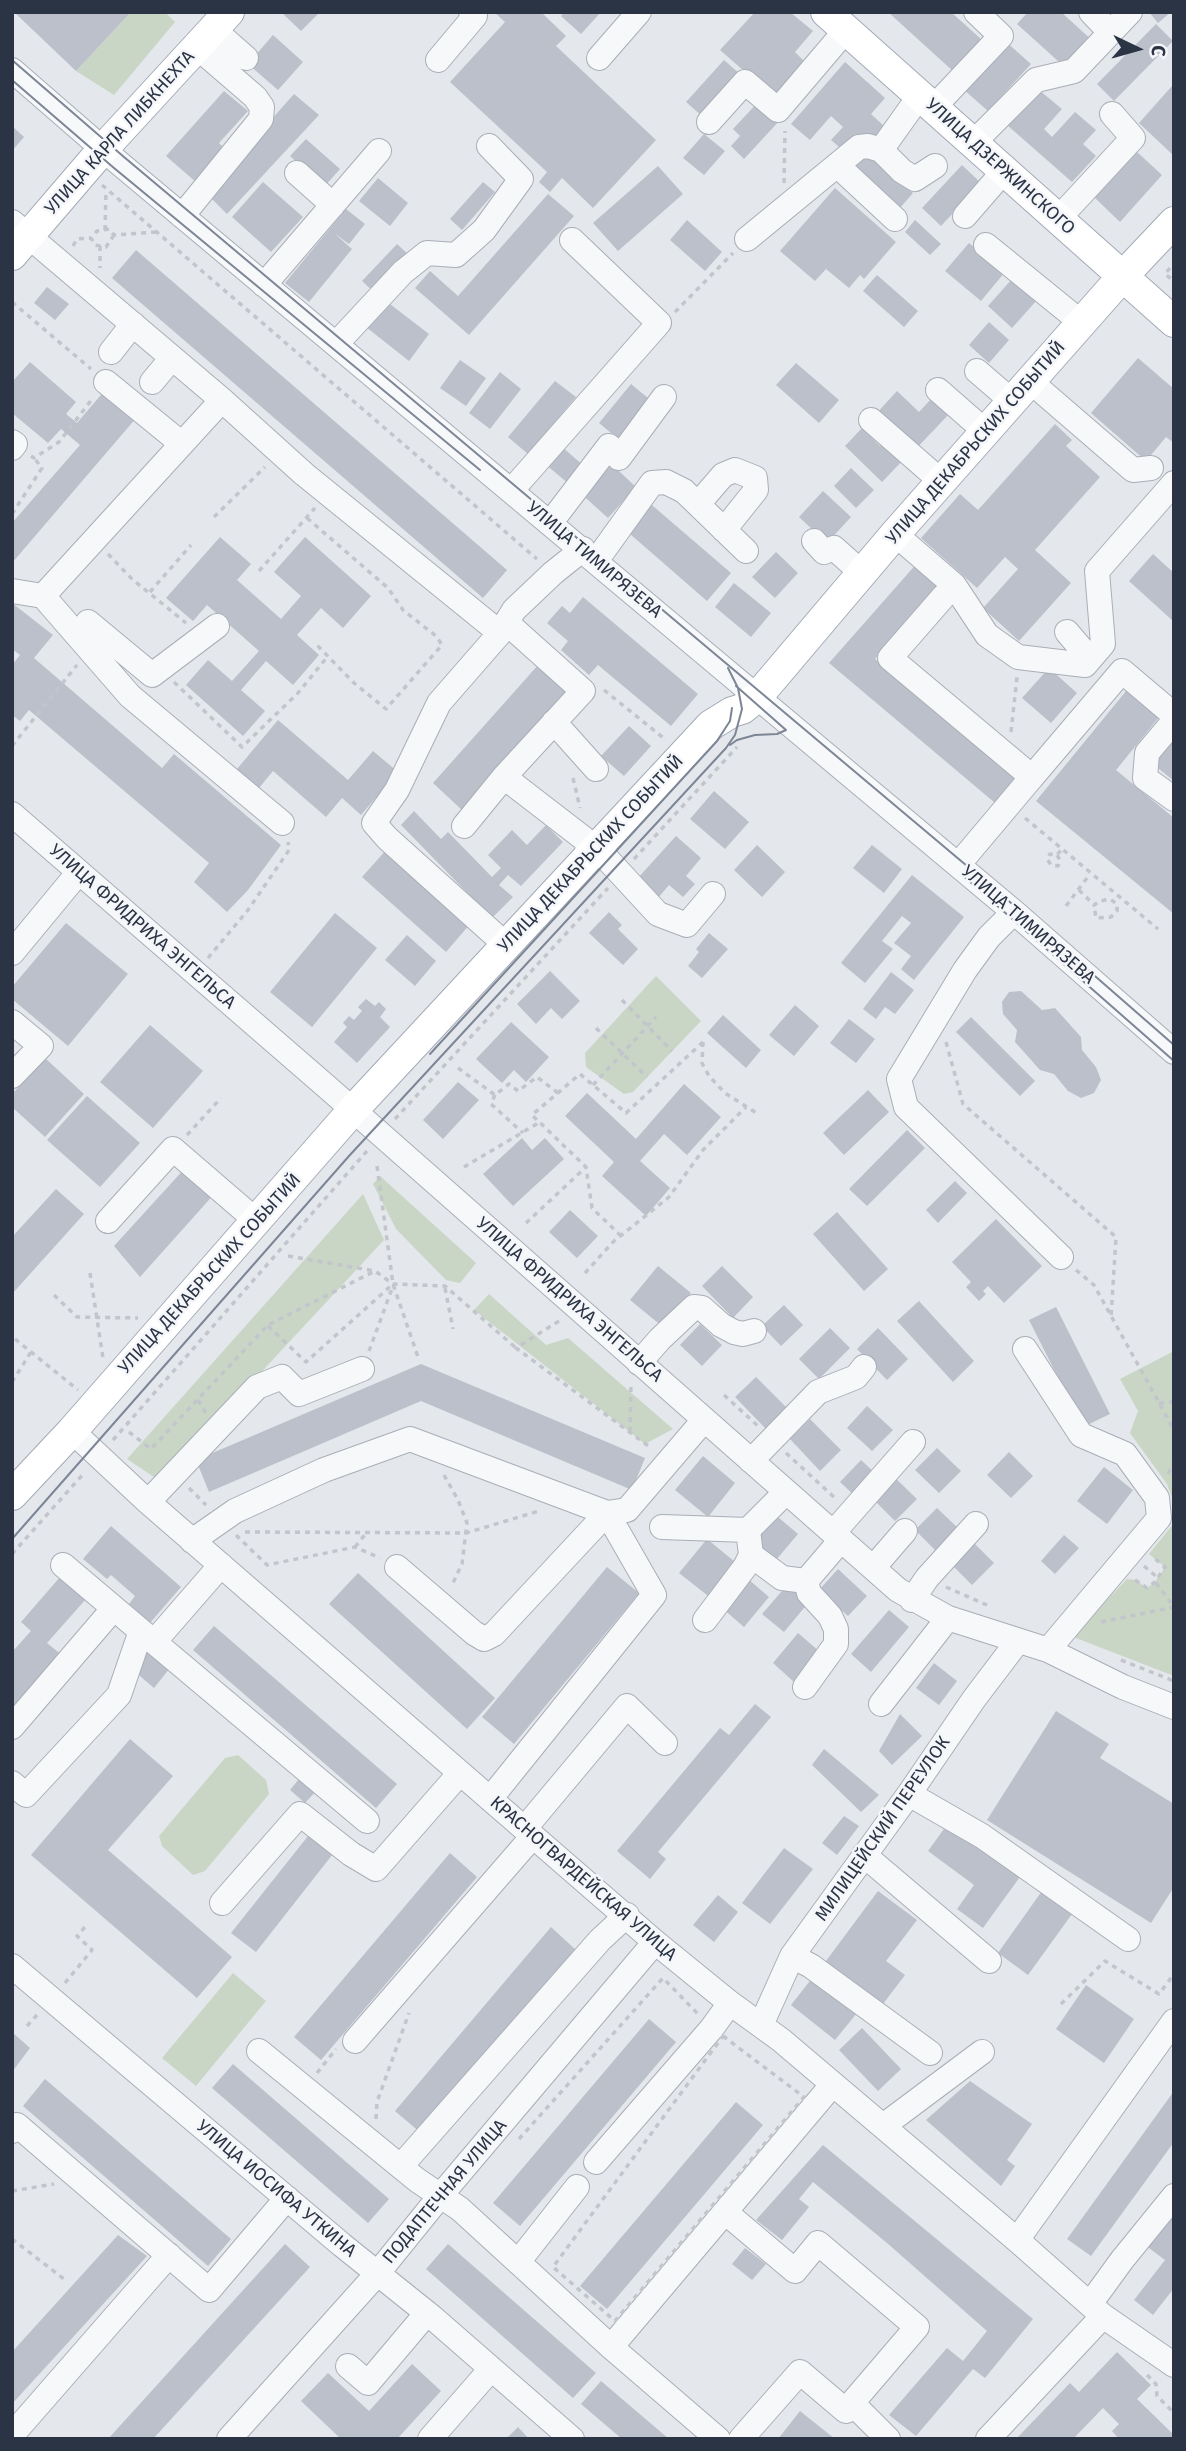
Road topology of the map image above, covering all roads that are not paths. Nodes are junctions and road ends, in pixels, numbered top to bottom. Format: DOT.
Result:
graph roads {
  1 [pos="471,12"];
  2 [pos="639,12"];
  3 [pos="976,12"];
  4 [pos="1091,12"];
  5 [pos="1130,12"];
  6 [pos="836,21"];
  7 [pos="213,30"];
  8 [pos="1110,32"];
  9 [pos="246,58"];
  10 [pos="599,58"];
  11 [pos="438,60"];
  12 [pos="12,70"];
  13 [pos="928,103"];
  14 [pos="1112,114"];
  15 [pos="709,122"];
  16 [pos="973,144"];
  17 [pos="489,146"];
  18 [pos="103,149"];
  19 [pos="881,150"];
  20 [pos="379,151"];
  21 [pos="838,166"];
  22 [pos="935,166"];
  23 [pos="1004,171"];
  24 [pos="297,173"];
  25 [pos="333,205"];
  26 [pos="182,216"];
  27 [pos="965,216"];
  28 [pos="894,219"];
  29 [pos="1058,219"];
  30 [pos="1174,222"];
  31 [pos="18,237"];
  32 [pos="747,239"];
  33 [pos="572,240"];
  34 [pos="986,245"];
  35 [pos="1122,277"];
  36 [pos="264,285"];
  37 [pos="1174,322"];
  38 [pos="1082,323"];
  39 [pos="133,324"];
  40 [pos="336,344"];
  41 [pos="111,352"];
  42 [pos="172,358"];
  43 [pos="977,371"];
  44 [pos="106,382"];
  45 [pos="152,382"];
  46 [pos="938,390"];
  47 [pos="1022,392"];
  48 [pos="664,397"];
  49 [pos="222,400"];
  50 [pos="872,420"];
  51 [pos="986,432"];
  52 [pos="182,444"];
  53 [pos="1151,468"];
  54 [pos="942,482"];
  55 [pos="1174,483"];
  56 [pos="511,491"];
  57 [pos="698,504"];
  58 [pos="551,522"];
  59 [pos="724,530"];
  60 [pos="895,534"];
  61 [pos="814,541"];
  62 [pos="746,551"];
  63 [pos="590,555"];
  64 [pos="862,573"];
  65 [pos="12,591"];
  66 [pos="43,596"];
  67 [pos="944,596"];
  68 [pos="503,628"];
  69 [pos="209,632"];
  70 [pos="1067,632"];
  71 [pos="84,643"];
  72 [pos="1090,659"];
  73 [pos="757,697"];
  74 [pos="1174,715"];
  75 [pos="554,722"];
  76 [pos="1174,722"];
  77 [pos="584,772"];
  78 [pos="504,777"];
  79 [pos="1032,777"];
  80 [pos="1174,799"];
  81 [pos="12,814"];
  82 [pos="282,823"];
  83 [pos="464,826"];
  84 [pos="591,849"];
  85 [pos="958,865"];
  86 [pos="79,872"];
  87 [pos="713,894"];
  88 [pos="1014,912"];
  89 [pos="506,945"];
  90 [pos="12,953"];
  91 [pos="12,1022"];
  92 [pos="1174,1052"];
  93 [pos="12,1076"];
  94 [pos="353,1110"];
  95 [pos="245,1211"];
  96 [pos="108,1221"];
  97 [pos="1061,1257"];
  98 [pos="754,1331"];
  99 [pos="1025,1349"];
  100 [pos="864,1367"];
  101 [pos="362,1369"];
  102 [pos="635,1372"];
  103 [pos="704,1420"];
  104 [pos="72,1432"];
  105 [pos="913,1442"];
  106 [pos="751,1461"];
  107 [pos="786,1492"];
  108 [pos="12,1495"];
  109 [pos="148,1502"];
  110 [pos="607,1513"];
  111 [pos="976,1524"];
  112 [pos="662,1527"];
  113 [pos="748,1530"];
  114 [pos="905,1531"];
  115 [pos="837,1537"];
  116 [pos="192,1541"];
  117 [pos="751,1555"];
  118 [pos="63,1564"];
  119 [pos="221,1565"];
  120 [pos="397,1567"];
  121 [pos="873,1568"];
  122 [pos="806,1581"];
  123 [pos="912,1600"];
  124 [pos="114,1608"];
  125 [pos="948,1618"];
  126 [pos="705,1620"];
  127 [pos="147,1636"];
  128 [pos="1018,1641"];
  129 [pos="1048,1650"];
  130 [pos="805,1687"];
  131 [pos="881,1704"];
  132 [pos="1174,1707"];
  133 [pos="12,1727"];
  134 [pos="665,1743"];
  135 [pos="460,1773"];
  136 [pos="12,1783"];
  137 [pos="909,1794"];
  138 [pos="490,1799"];
  139 [pos="367,1821"];
  140 [pos="529,1832"];
  141 [pos="864,1855"];
  142 [pos="222,1903"];
  143 [pos="626,1915"];
  144 [pos="1128,1938"];
  145 [pos="655,1941"];
  146 [pos="792,1956"];
  147 [pos="989,1961"];
  148 [pos="12,1966"];
  149 [pos="730,2003"];
  150 [pos="1174,2021"];
  151 [pos="761,2025"];
  152 [pos="355,2041"];
  153 [pos="259,2051"];
  154 [pos="982,2052"];
  155 [pos="930,2053"];
  156 [pos="833,2084"];
  157 [pos="883,2126"];
  158 [pos="12,2131"];
  159 [pos="596,2162"];
  160 [pos="401,2165"];
  161 [pos="577,2187"];
  162 [pos="441,2195"];
  163 [pos="1174,2196"];
  164 [pos="287,2198"];
  165 [pos="725,2212"];
  166 [pos="1017,2240"];
  167 [pos="169,2255"];
  168 [pos="518,2262"];
  169 [pos="377,2274"];
  170 [pos="1097,2310"];
  171 [pos="427,2314"];
  172 [pos="611,2347"];
  173 [pos="1174,2365"];
  174 [pos="348,2366"];
  175 [pos="491,2369"];
  176 [pos="852,2403"];
  177 [pos="12,2435"];
  178 [pos="229,2439"];
  179 [pos="430,2439"];
  180 [pos="572,2439"];
  181 [pos="718,2439"];
  182 [pos="741,2439"];
  183 [pos="888,2439"];
  184 [pos="988,2439"];
  1 -- 11 [label="street"];
  2 -- 10 [label="street"];
  3 -- 13 [label="street"];
  4 -- 8 [label="street"];
  5 -- 8 [label="street"];
  6 -- 13 [label="main road, УЛИЦА ДЗЕРЖИНСКОГО"];
  6 -- 15 [label="street"];
  7 -- 9 [label="street"];
  7 -- 18 [label="main road, УЛИЦА КАРЛА ЛИБКНЕХТА"];
  7 -- 26 [label="street"];
  8 -- 16 [label="street"];
  12 -- 18 [label="street, УЛИЦА ТИМИРЯЗЕВА"];
  13 -- 16 [label="main road, УЛИЦА ДЗЕРЖИНСКОГО"];
  13 -- 19 [label="street"];
  14 -- 29 [label="street"];
  16 -- 23 [label="main road, УЛИЦА ДЗЕРЖИНСКОГО"];
  17 -- 40 [label="street"];
  18 -- 26 [label="street, УЛИЦА ТИМИРЯЗЕВА"];
  18 -- 31 [label="main road, УЛИЦА КАРЛА ЛИБКНЕХТА"];
  19 -- 21 [label="street"];
  19 -- 22 [label="street"];
  20 -- 25 [label="street"];
  21 -- 28 [label="street"];
  21 -- 32 [label="street"];
  23 -- 27 [label="street"];
  23 -- 29 [label="main road, УЛИЦА ДЗЕРЖИНСКОГО"];
  24 -- 25 [label="street"];
  25 -- 36 [label="street"];
  26 -- 36 [label="street, УЛИЦА ТИМИРЯЗЕВА"];
  29 -- 35 [label="main road, УЛИЦА ДЗЕРЖИНСКОГО"];
  30 -- 35 [label="main road, УЛИЦА ДЕКАБРЬСКИХ СОБЫТИЙ"];
  31 -- 39 [label="street"];
  33 -- 56 [label="street"];
  34 -- 38 [label="street"];
  35 -- 37 [label="main road, УЛИЦА ДЗЕРЖИНСКОГО"];
  35 -- 38 [label="main road, УЛИЦА ДЕКАБРЬСКИХ СОБЫТИЙ"];
  36 -- 40 [label="street, УЛИЦА ТИМИРЯЗЕВА"];
  38 -- 47 [label="main road, УЛИЦА ДЕКАБРЬСКИХ СОБЫТИЙ"];
  39 -- 41 [label="street"];
  39 -- 42 [label="street"];
  40 -- 56 [label="street, УЛИЦА ТИМИРЯЗЕВА"];
  42 -- 45 [label="street"];
  42 -- 49 [label="street"];
  43 -- 47 [label="street"];
  44 -- 52 [label="street"];
  46 -- 51 [label="street"];
  47 -- 51 [label="main road, УЛИЦА ДЕКАБРЬСКИХ СОБЫТИЙ"];
  47 -- 53 [label="street"];
  48 -- 58 [label="street"];
  49 -- 52 [label="street"];
  49 -- 68 [label="street"];
  50 -- 54 [label="street"];
  51 -- 54 [label="main road, УЛИЦА ДЕКАБРЬСКИХ СОБЫТИЙ"];
  52 -- 66 [label="street"];
  54 -- 60 [label="main road, УЛИЦА ДЕКАБРЬСКИХ СОБЫТИЙ"];
  55 -- 72 [label="street"];
  56 -- 58 [label="street, УЛИЦА ТИМИРЯЗЕВА"];
  57 -- 59 [label="street"];
  57 -- 59 [label="street"];
  57 -- 63 [label="street"];
  58 -- 63 [label="street, УЛИЦА ТИМИРЯЗЕВА"];
  59 -- 62 [label="street"];
  60 -- 64 [label="main road, УЛИЦА ДЕКАБРЬСКИХ СОБЫТИЙ"];
  60 -- 72 [label="street"];
  61 -- 64 [label="street"];
  63 -- 68 [label="street"];
  63 -- 73 [label="street, УЛИЦА ТИМИРЯЗЕВА"];
  64 -- 73 [label="main road, УЛИЦА ДЕКАБРЬСКИХ СОБЫТИЙ"];
  65 -- 66 [label="street"];
  66 -- 71 [label="street"];
  67 -- 79 [label="street"];
  68 -- 75 [label="street"];
  68 -- 89 [label="street"];
  69 -- 71 [label="street"];
  70 -- 72 [label="street"];
  71 -- 82 [label="street"];
  73 -- 84 [label="main road, УЛИЦА ДЕКАБРЬСКИХ СОБЫТИЙ"];
  73 -- 85 [label="street, УЛИЦА ТИМИРЯЗЕВА"];
  74 -- 79 [label="street"];
  75 -- 77 [label="street"];
  75 -- 78 [label="street"];
  76 -- 80 [label="street"];
  78 -- 83 [label="street"];
  78 -- 84 [label="street"];
  79 -- 85 [label="street"];
  81 -- 86 [label="street, УЛИЦА ФРИДРИХА ЭНГЕЛЬСА"];
  84 -- 87 [label="street"];
  84 -- 89 [label="main road, УЛИЦА ДЕКАБРЬСКИХ СОБЫТИЙ"];
  85 -- 88 [label="street, УЛИЦА ТИМИРЯЗЕВА"];
  86 -- 90 [label="street"];
  86 -- 94 [label="street, УЛИЦА ФРИДРИХА ЭНГЕЛЬСА"];
  88 -- 92 [label="street, УЛИЦА ТИМИРЯЗЕВА"];
  88 -- 97 [label="street"];
  89 -- 94 [label="main road, УЛИЦА ДЕКАБРЬСКИХ СОБЫТИЙ"];
  91 -- 93 [label="street"];
  94 -- 102 [label="street, УЛИЦА ФРИДРИХА ЭНГЕЛЬСА"];
  94 -- 104 [label="main road, УЛИЦА ДЕКАБРЬСКИХ СОБЫТИЙ"];
  95 -- 96 [label="street"];
  98 -- 102 [label="street"];
  99 -- 129 [label="street"];
  100 -- 106 [label="street"];
  101 -- 109 [label="street"];
  102 -- 103 [label="street, УЛИЦА ФРИДРИХА ЭНГЕЛЬСА"];
  103 -- 106 [label="street, УЛИЦА ФРИДРИХА ЭНГЕЛЬСА"];
  103 -- 110 [label="street"];
  104 -- 108 [label="main road, УЛИЦА ДЕКАБРЬСКИХ СОБЫТИЙ"];
  104 -- 109 [label="street, КРАСНОГВАРДЕЙСКАЯ УЛИЦА"];
  105 -- 115 [label="street"];
  106 -- 107 [label="street, УЛИЦА ФРИДРИХА ЭНГЕЛЬСА"];
  107 -- 113 [label="street"];
  107 -- 115 [label="street, УЛИЦА ФРИДРИХА ЭНГЕЛЬСА"];
  109 -- 116 [label="street, КРАСНОГВАРДЕЙСКАЯ УЛИЦА"];
  110 -- 116 [label="street"];
  110 -- 120 [label="street"];
  110 -- 138 [label="street"];
  111 -- 123 [label="street"];
  112 -- 113 [label="street"];
  113 -- 117 [label="street"];
  114 -- 121 [label="street"];
  115 -- 121 [label="street, УЛИЦА ФРИДРИХА ЭНГЕЛЬСА"];
  115 -- 122 [label="street"];
  116 -- 119 [label="street, КРАСНОГВАРДЕЙСКАЯ УЛИЦА"];
  117 -- 122 [label="street"];
  117 -- 126 [label="street"];
  118 -- 124 [label="street"];
  119 -- 127 [label="street"];
  119 -- 135 [label="street, КРАСНОГВАРДЕЙСКАЯ УЛИЦА"];
  121 -- 123 [label="street, УЛИЦА ФРИДРИХА ЭНГЕЛЬСА"];
  122 -- 130 [label="street"];
  123 -- 125 [label="street, УЛИЦА ФРИДРИХА ЭНГЕЛЬСА"];
  124 -- 127 [label="street"];
  124 -- 133 [label="street"];
  125 -- 128 [label="street, УЛИЦА ФРИДРИХА ЭНГЕЛЬСА"];
  125 -- 131 [label="street"];
  127 -- 136 [label="street"];
  127 -- 139 [label="street"];
  128 -- 129 [label="street, УЛИЦА ФРИДРИХА ЭНГЕЛЬСА"];
  128 -- 137 [label="street, МИЛИЦЕЙСКИЙ ПЕРЕУЛОК"];
  129 -- 132 [label="street, УЛИЦА ФРИДРИХА ЭНГЕЛЬСА"];
  134 -- 140 [label="street"];
  135 -- 138 [label="street, КРАСНОГВАРДЕЙСКАЯ УЛИЦА"];
  135 -- 142 [label="street"];
  137 -- 141 [label="street, МИЛИЦЕЙСКИЙ ПЕРЕУЛОК"];
  137 -- 144 [label="street"];
  138 -- 140 [label="street, КРАСНОГВАРДЕЙСКАЯ УЛИЦА"];
  140 -- 143 [label="street, КРАСНОГВАРДЕЙСКАЯ УЛИЦА"];
  140 -- 152 [label="street"];
  141 -- 146 [label="street, МИЛИЦЕЙСКИЙ ПЕРЕУЛОК"];
  141 -- 147 [label="street"];
  143 -- 145 [label="street, КРАСНОГВАРДЕЙСКАЯ УЛИЦА"];
  143 -- 160 [label="street"];
  145 -- 149 [label="street, КРАСНОГВАРДЕЙСКАЯ УЛИЦА"];
  145 -- 162 [label="street, ПОДАПТЕЧНАЯ УЛИЦА"];
  146 -- 151 [label="street, МИЛИЦЕЙСКИЙ ПЕРЕУЛОК"];
  146 -- 155 [label="street"];
  148 -- 164 [label="street, УЛИЦА ИОСИФА УТКИНА"];
  149 -- 151 [label="street, КРАСНОГВАРДЕЙСКАЯ УЛИЦА"];
  149 -- 159 [label="street"];
  150 -- 166 [label="street"];
  151 -- 156 [label="street, КРАСНОГВАРДЕЙСКАЯ УЛИЦА"];
  153 -- 160 [label="street"];
  154 -- 157 [label="street"];
  156 -- 157 [label="street, КРАСНОГВАРДЕЙСКАЯ УЛИЦА"];
  156 -- 165 [label="street"];
  157 -- 166 [label="street, КРАСНОГВАРДЕЙСКАЯ УЛИЦА"];
  158 -- 167 [label="street"];
  160 -- 162 [label="street"];
  161 -- 168 [label="street"];
  162 -- 168 [label="street"];
  162 -- 169 [label="street, ПОДАПТЕЧНАЯ УЛИЦА"];
  163 -- 170 [label="street"];
  164 -- 167 [label="street"];
  164 -- 169 [label="street, УЛИЦА ИОСИФА УТКИНА"];
  165 -- 172 [label="street"];
  165 -- 176 [label="street"];
  166 -- 170 [label="street, КРАСНОГВАРДЕЙСКАЯ УЛИЦА"];
  167 -- 177 [label="street"];
  168 -- 172 [label="street"];
  169 -- 171 [label="street, УЛИЦА ИОСИФА УТКИНА"];
  169 -- 178 [label="street, ПОДАПТЕЧНАЯ УЛИЦА"];
  170 -- 173 [label="street, КРАСНОГВАРДЕЙСКАЯ УЛИЦА"];
  170 -- 184 [label="street"];
  171 -- 174 [label="street"];
  171 -- 175 [label="street, УЛИЦА ИОСИФА УТКИНА"];
  172 -- 181 [label="street"];
  175 -- 179 [label="street"];
  175 -- 180 [label="street, УЛИЦА ИОСИФА УТКИНА"];
  176 -- 182 [label="street"];
  176 -- 183 [label="street"];
}
